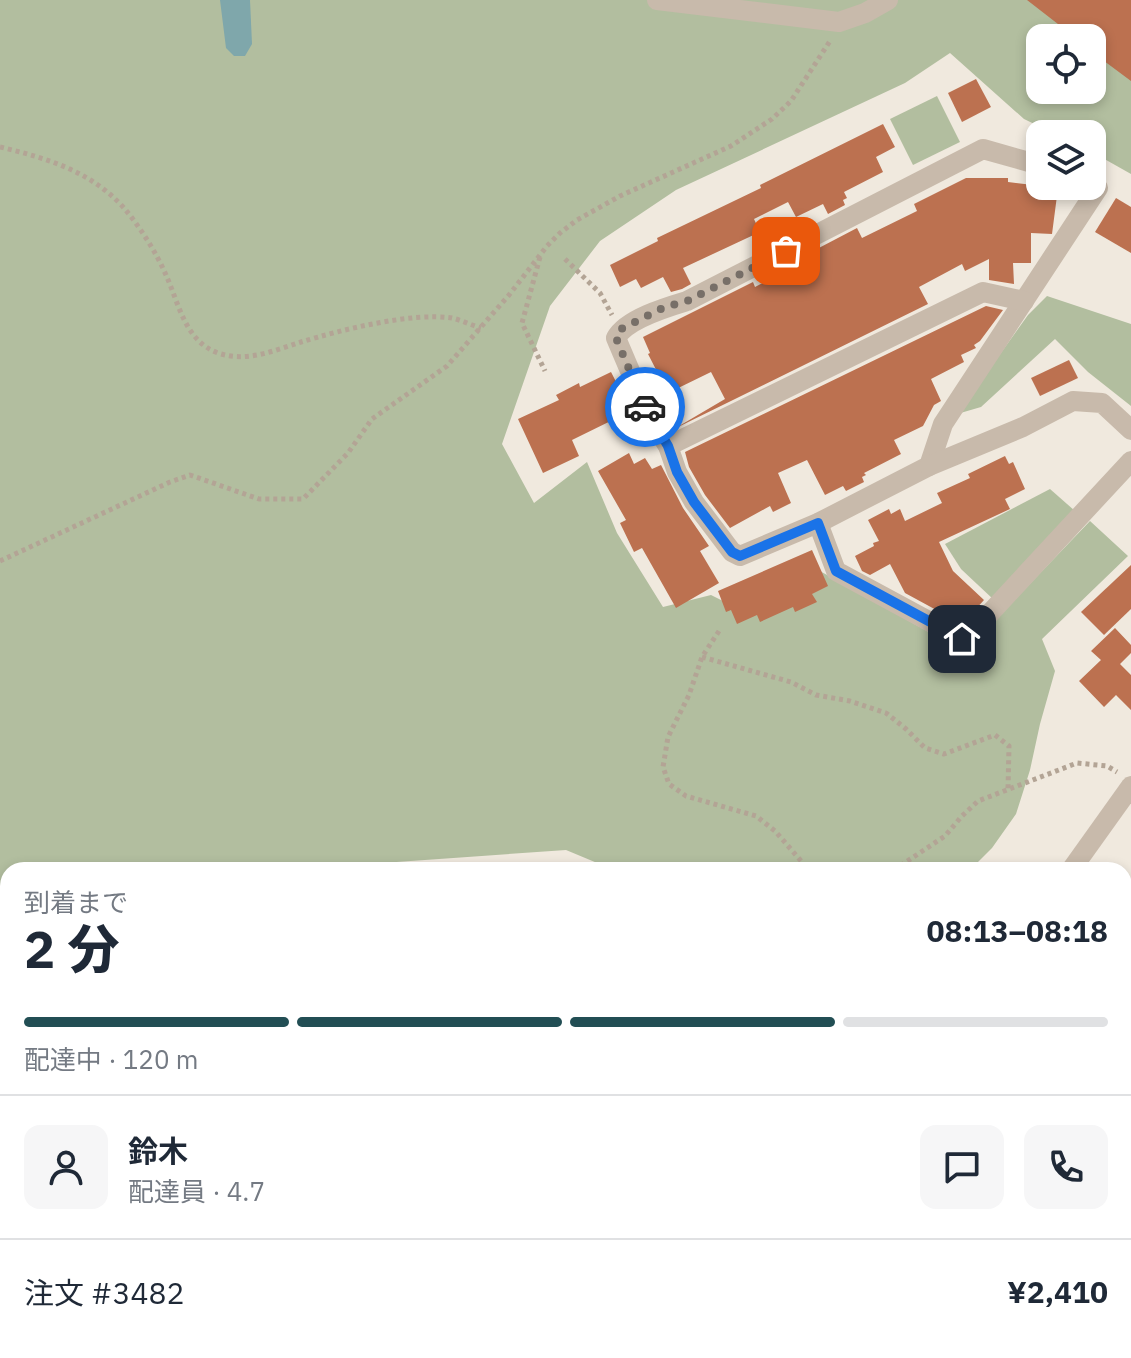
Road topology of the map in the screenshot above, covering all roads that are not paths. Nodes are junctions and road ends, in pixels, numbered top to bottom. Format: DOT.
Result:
graph roads {
  1 [pos="657,0"];
  2 [pos="888,0"];
  3 [pos="1026,161"];
  4 [pos="1090,200"];
  5 [pos="1024,301"];
  6 [pos="1131,430"];
  7 [pos="668,446"];
  8 [pos="1131,461"];
  9 [pos="929,466"];
  10 [pos="818,523"];
  11 [pos="1125,780"];
  12 [pos="1076,862"];
  1 -- 2 [label="street"];
  3 -- 7 [label="street"];
  4 -- 5 [label="street"];
  5 -- 7 [label="street"];
  5 -- 9 [label="street"];
  6 -- 9 [label="street"];
  7 -- 10 [label="street"];
  8 -- 10 [label="street"];
  9 -- 10 [label="street"];
  11 -- 12 [label="street"];
}
